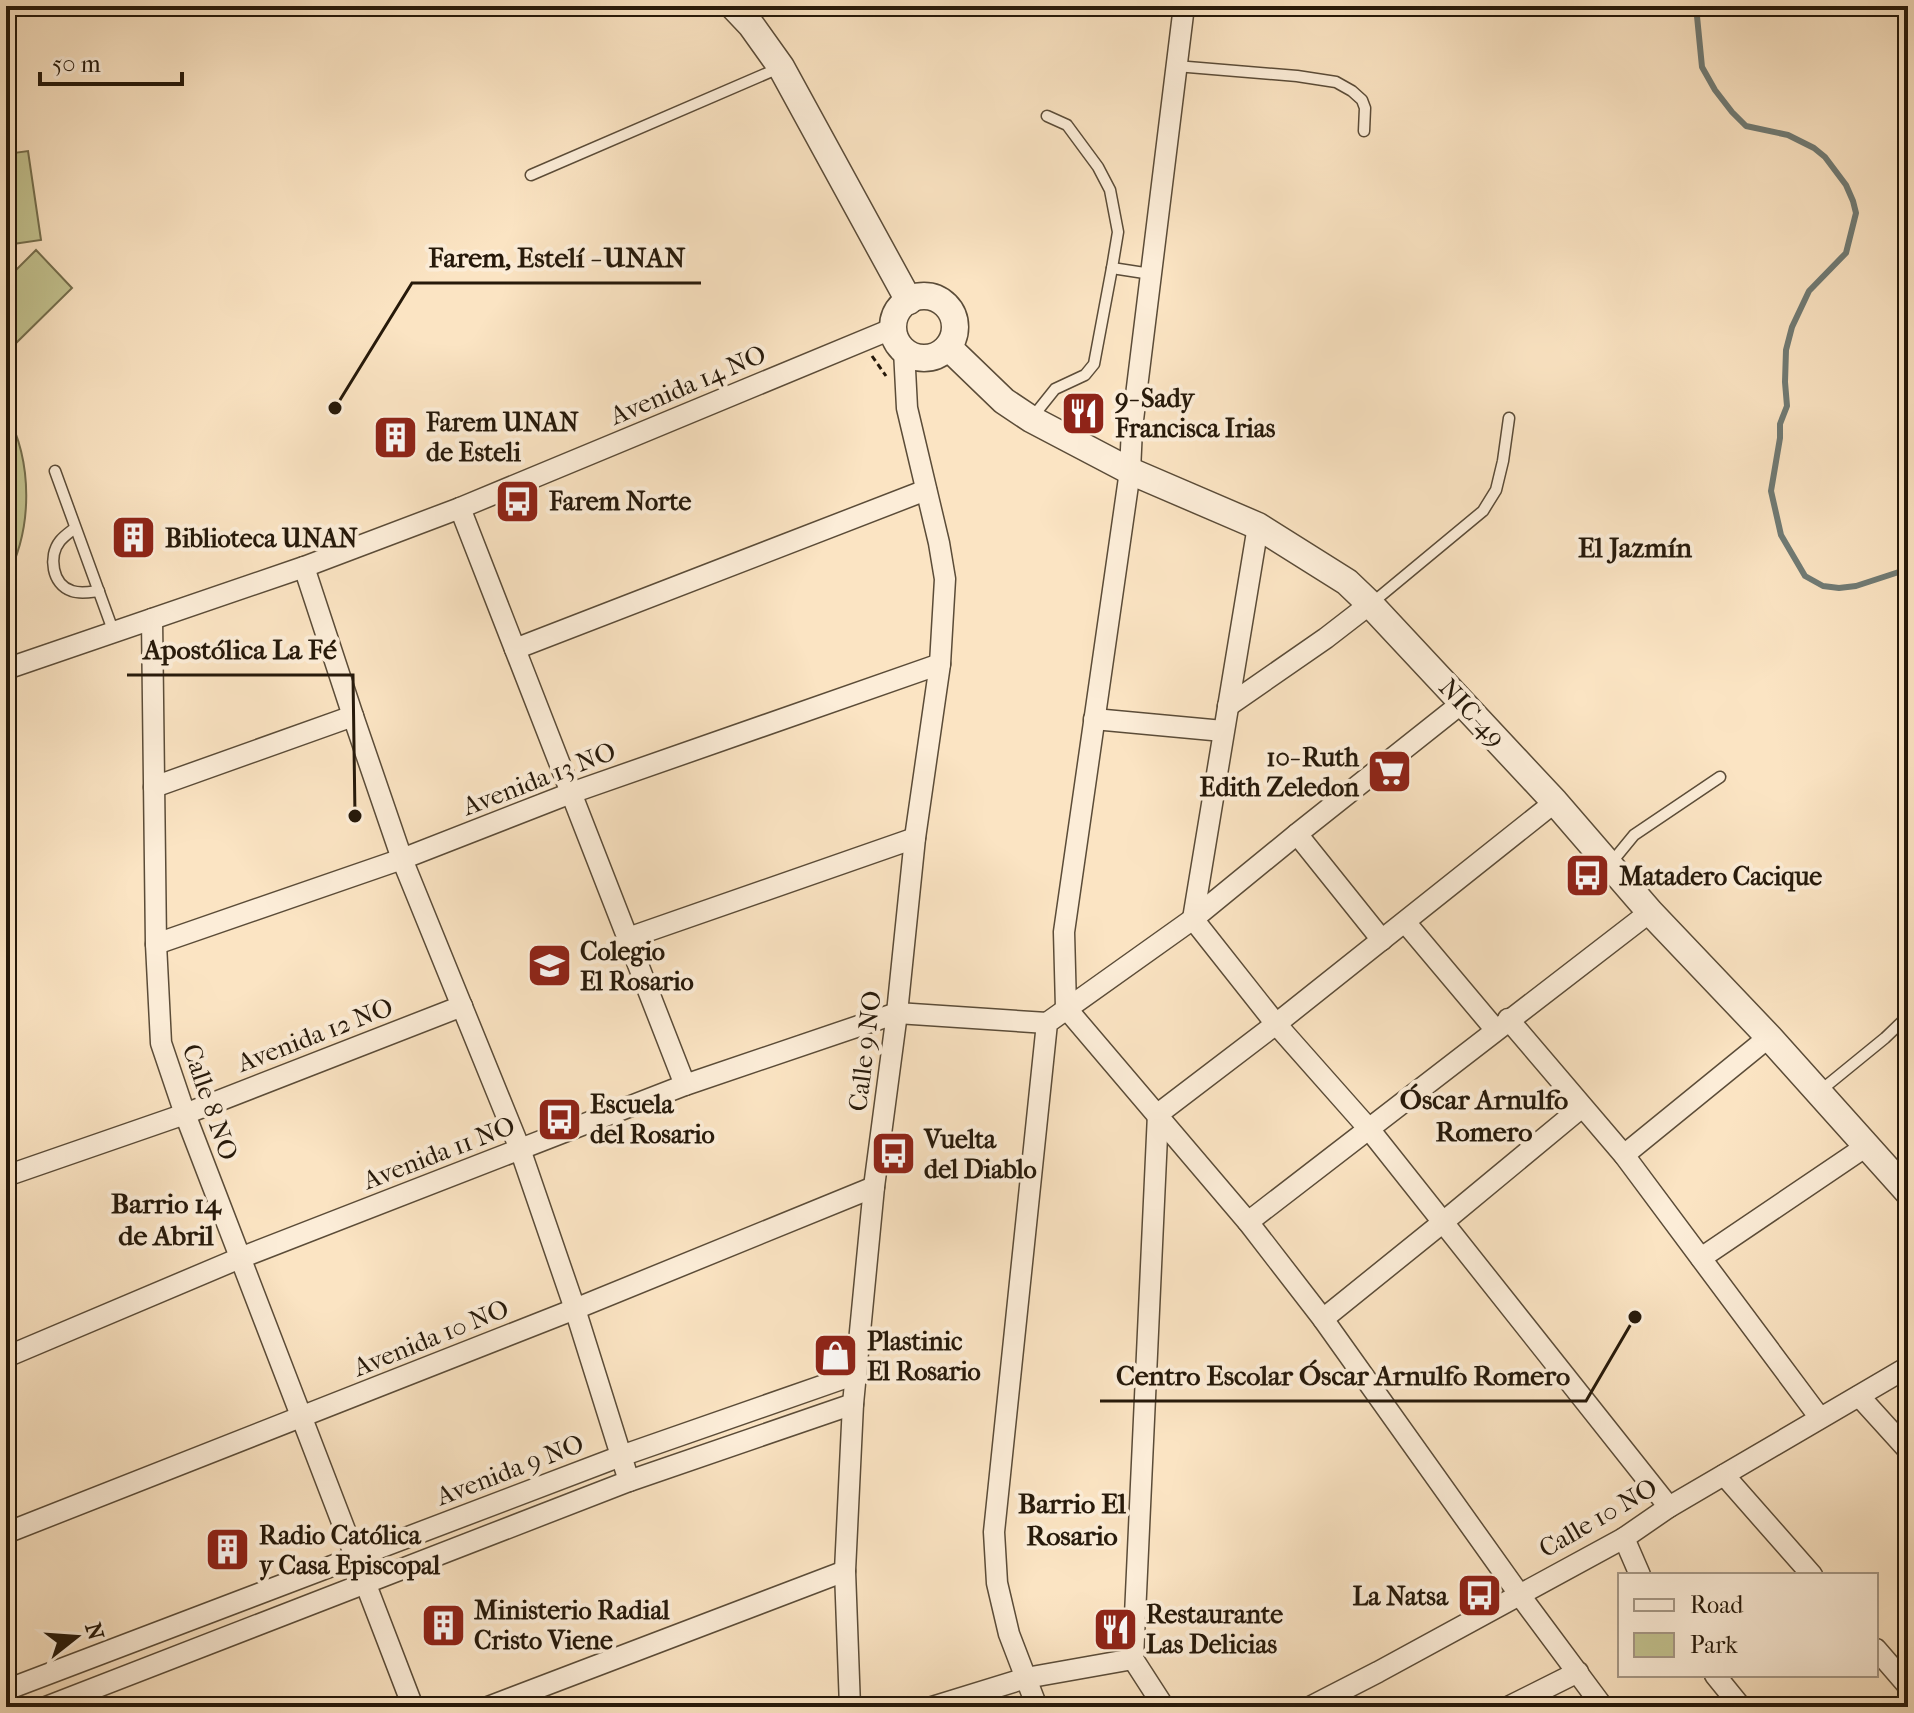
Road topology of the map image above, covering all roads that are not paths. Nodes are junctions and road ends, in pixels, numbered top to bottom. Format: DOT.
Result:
graph roads {
  1 [pos="733,6"];
  2 [pos="1184,6"];
  3 [pos="1176,66"];
  4 [pos="781,67"];
  5 [pos="1047,116"];
  6 [pos="1364,131"];
  7 [pos="531,175"];
  8 [pos="1112,268"];
  9 [pos="1151,274"];
  10 [pos="909,301"];
  11 [pos="899,339"];
  12 [pos="948,347"];
  13 [pos="1509,418"];
  14 [pos="1031,419"];
  15 [pos="55,471"];
  16 [pos="1130,471"];
  17 [pos="926,490"];
  18 [pos="460,508"];
  19 [pos="1258,526"];
  20 [pos="75,528"];
  21 [pos="304,567"];
  22 [pos="99,591"];
  23 [pos="1370,604"];
  24 [pos="152,619"];
  25 [pos="114,633"];
  26 [pos="515,649"];
  27 [pos="940,664"];
  28 [pos="6,669"];
  29 [pos="1462,703"];
  30 [pos="1228,706"];
  31 [pos="353,716"];
  32 [pos="1094,719"];
  33 [pos="1223,731"];
  34 [pos="1720,777"];
  35 [pos="154,787"];
  36 [pos="571,793"];
  37 [pos="1555,802"];
  38 [pos="1297,834"];
  39 [pos="915,838"];
  40 [pos="402,859"];
  41 [pos="1610,865"];
  42 [pos="1650,912"];
  43 [pos="1193,919"];
  44 [pos="1405,922"];
  45 [pos="628,938"];
  46 [pos="1382,940"];
  47 [pos="156,944"];
  48 [pos="462,1006"];
  49 [pos="1066,1008"];
  50 [pos="897,1013"];
  51 [pos="1908,1016"];
  52 [pos="1047,1023"];
  53 [pos="1276,1024"];
  54 [pos="1502,1024"];
  55 [pos="1769,1037"];
  56 [pos="685,1085"];
  57 [pos="1818,1092"];
  58 [pos="1582,1107"];
  59 [pos="185,1114"];
  60 [pos="1158,1114"];
  61 [pos="1369,1129"];
  62 [pos="1868,1145"];
  63 [pos="520,1149"];
  64 [pos="1624,1155"];
  65 [pos="6,1176"];
  66 [pos="874,1187"];
  67 [pos="1908,1192"];
  68 [pos="1248,1222"];
  69 [pos="1442,1223"];
  70 [pos="240,1258"];
  71 [pos="1701,1258"];
  72 [pos="575,1309"];
  73 [pos="1323,1319"];
  74 [pos="6,1359"];
  75 [pos="1908,1367"];
  76 [pos="856,1374"];
  77 [pos="1859,1396"];
  78 [pos="853,1404"];
  79 [pos="301,1417"];
  80 [pos="1820,1418"];
  81 [pos="1908,1450"];
  82 [pos="621,1456"];
  83 [pos="1724,1475"];
  84 [pos="629,1481"];
  85 [pos="1669,1507"];
  86 [pos="6,1533"];
  87 [pos="1624,1538"];
  88 [pos="355,1556"];
  89 [pos="845,1571"];
  90 [pos="1639,1573"];
  91 [pos="1810,1573"];
  92 [pos="365,1583"];
  93 [pos="1519,1594"];
  94 [pos="1878,1651"];
  95 [pos="1133,1659"];
  96 [pos="1578,1672"];
  97 [pos="1717,1677"];
  98 [pos="1026,1678"];
  99 [pos="1908,1686"];
  100 [pos="6,1690"];
  101 [pos="46,1707"];
  102 [pos="413,1707"];
  103 [pos="488,1707"];
  104 [pos="850,1707"];
  105 [pos="932,1707"];
  106 [pos="1037,1707"];
  107 [pos="1164,1707"];
  108 [pos="1310,1707"];
  109 [pos="1508,1707"];
  110 [pos="1603,1707"];
  111 [pos="1741,1707"];
  1 -- 4 [label="street"];
  2 -- 3 [label="street"];
  3 -- 6 [label="lane"];
  3 -- 9 [label="street"];
  4 -- 7 [label="lane"];
  4 -- 10 [label="street"];
  5 -- 8 [label="lane"];
  8 -- 9 [label="lane"];
  8 -- 14 [label="lane"];
  9 -- 16 [label="street"];
  10 -- 11 [label="street"];
  10 -- 12 [label="street"];
  11 -- 12 [label="street"];
  11 -- 17 [label="street, Calle 9 NO"];
  11 -- 18 [label="street, Avenida 14 NO"];
  12 -- 14 [label="street, NIC-49 / NIC-49"];
  13 -- 23 [label="lane"];
  14 -- 16 [label="street, NIC-49 / NIC-49"];
  15 -- 20 [label="lane"];
  16 -- 19 [label="street, NIC-49 / NIC-49"];
  16 -- 32 [label="street"];
  17 -- 26 [label="street"];
  17 -- 27 [label="street, Calle 9 NO"];
  18 -- 21 [label="street, Avenida 14 NO"];
  18 -- 26 [label="street"];
  19 -- 23 [label="street, NIC-49 / NIC-49"];
  19 -- 30 [label="street"];
  20 -- 22 [label="lane"];
  20 -- 22 [label="lane"];
  21 -- 24 [label="street, Avenida 14 NO"];
  21 -- 31 [label="street"];
  22 -- 25 [label="lane"];
  23 -- 29 [label="street, NIC-49 / NIC-49"];
  23 -- 30 [label="street"];
  24 -- 25 [label="street, Avenida 14 NO"];
  24 -- 35 [label="street, Calle 8 NO"];
  25 -- 28 [label="street, Avenida 14 NO"];
  26 -- 36 [label="street"];
  27 -- 36 [label="street, Avenida 13 NO"];
  27 -- 39 [label="street, Calle 9 NO"];
  29 -- 37 [label="street, NIC-49 / NIC-49"];
  29 -- 38 [label="street"];
  30 -- 33 [label="street"];
  31 -- 35 [label="street"];
  31 -- 40 [label="street"];
  32 -- 33 [label="street"];
  32 -- 49 [label="street"];
  33 -- 43 [label="street"];
  34 -- 41 [label="lane"];
  35 -- 47 [label="street, Calle 8 NO"];
  36 -- 40 [label="street, Avenida 13 NO"];
  36 -- 45 [label="street"];
  37 -- 41 [label="street, NIC-49 / NIC-49"];
  37 -- 44 [label="street"];
  38 -- 43 [label="street"];
  38 -- 46 [label="street"];
  39 -- 45 [label="street"];
  39 -- 50 [label="street, Calle 9 NO"];
  40 -- 47 [label="street, Avenida 13 NO"];
  40 -- 48 [label="street"];
  41 -- 42 [label="street, NIC-49 / NIC-49"];
  42 -- 54 [label="street"];
  42 -- 55 [label="street, NIC-49 / NIC-49"];
  43 -- 49 [label="street"];
  43 -- 53 [label="street"];
  44 -- 46 [label="street"];
  44 -- 54 [label="street"];
  45 -- 56 [label="street"];
  46 -- 53 [label="street"];
  47 -- 59 [label="street, Calle 8 NO"];
  48 -- 59 [label="street, Avenida 12 NO"];
  48 -- 63 [label="street"];
  49 -- 52 [label="street"];
  49 -- 60 [label="street"];
  50 -- 52 [label="street"];
  50 -- 56 [label="street, Avenida 11 NO"];
  50 -- 66 [label="street, Calle 9 NO"];
  51 -- 57 [label="lane"];
  52 -- 98 [label="street"];
  53 -- 60 [label="street"];
  53 -- 61 [label="street"];
  54 -- 58 [label="street"];
  54 -- 61 [label="street"];
  55 -- 57 [label="street, NIC-49 / NIC-49"];
  55 -- 64 [label="street"];
  56 -- 63 [label="street, Avenida 11 NO"];
  57 -- 62 [label="street, NIC-49 / NIC-49"];
  58 -- 64 [label="street"];
  58 -- 69 [label="street"];
  59 -- 65 [label="street, Avenida 12 NO"];
  59 -- 70 [label="street, Calle 8 NO"];
  60 -- 68 [label="street"];
  60 -- 95 [label="street"];
  61 -- 68 [label="street"];
  61 -- 69 [label="street"];
  62 -- 67 [label="street, NIC-49 / NIC-49"];
  62 -- 71 [label="street"];
  63 -- 70 [label="street, Avenida 11 NO"];
  63 -- 72 [label="street"];
  64 -- 71 [label="street"];
  66 -- 72 [label="street, Avenida 10 NO"];
  66 -- 76 [label="street, Calle 9 NO"];
  68 -- 73 [label="street"];
  69 -- 73 [label="street"];
  69 -- 85 [label="street"];
  70 -- 74 [label="street, Avenida 11 NO"];
  70 -- 79 [label="street, Calle 8 NO"];
  71 -- 80 [label="street"];
  72 -- 79 [label="street, Avenida 10 NO"];
  72 -- 82 [label="street"];
  73 -- 93 [label="street"];
  75 -- 77 [label="street, Calle 10 NO"];
  76 -- 78 [label="street, Calle 9 NO"];
  76 -- 82 [label="street, Avenida 9 NO"];
  77 -- 80 [label="street, Calle 10 NO"];
  77 -- 81 [label="street"];
  78 -- 84 [label="street, Avenida 9 NO"];
  78 -- 89 [label="street, Calle 9 NO"];
  79 -- 86 [label="street, Avenida 10 NO"];
  79 -- 88 [label="street, Calle 8 NO"];
  80 -- 83 [label="street, Calle 10 NO"];
  82 -- 84 [label="street"];
  82 -- 88 [label="street, Avenida 9 NO"];
  83 -- 85 [label="street, Calle 10 NO"];
  83 -- 91 [label="street"];
  84 -- 92 [label="street, Avenida 9 NO"];
  85 -- 87 [label="street, Calle 10 NO"];
  87 -- 90 [label="street"];
  87 -- 93 [label="street, Calle 10 NO"];
  88 -- 92 [label="street, Calle 8 NO"];
  88 -- 100 [label="street, Avenida 9 NO"];
  89 -- 103 [label="street"];
  89 -- 104 [label="street, Calle 9 NO"];
  92 -- 101 [label="street, Avenida 9 NO"];
  92 -- 102 [label="street, Calle 8 NO"];
  93 -- 96 [label="street"];
  93 -- 108 [label="street, Calle 10 NO"];
  94 -- 99 [label="street"];
  95 -- 98 [label="street"];
  95 -- 107 [label="street"];
  96 -- 109 [label="street"];
  96 -- 110 [label="street"];
  97 -- 111 [label="street"];
  98 -- 105 [label="street"];
  98 -- 106 [label="street"];
}
